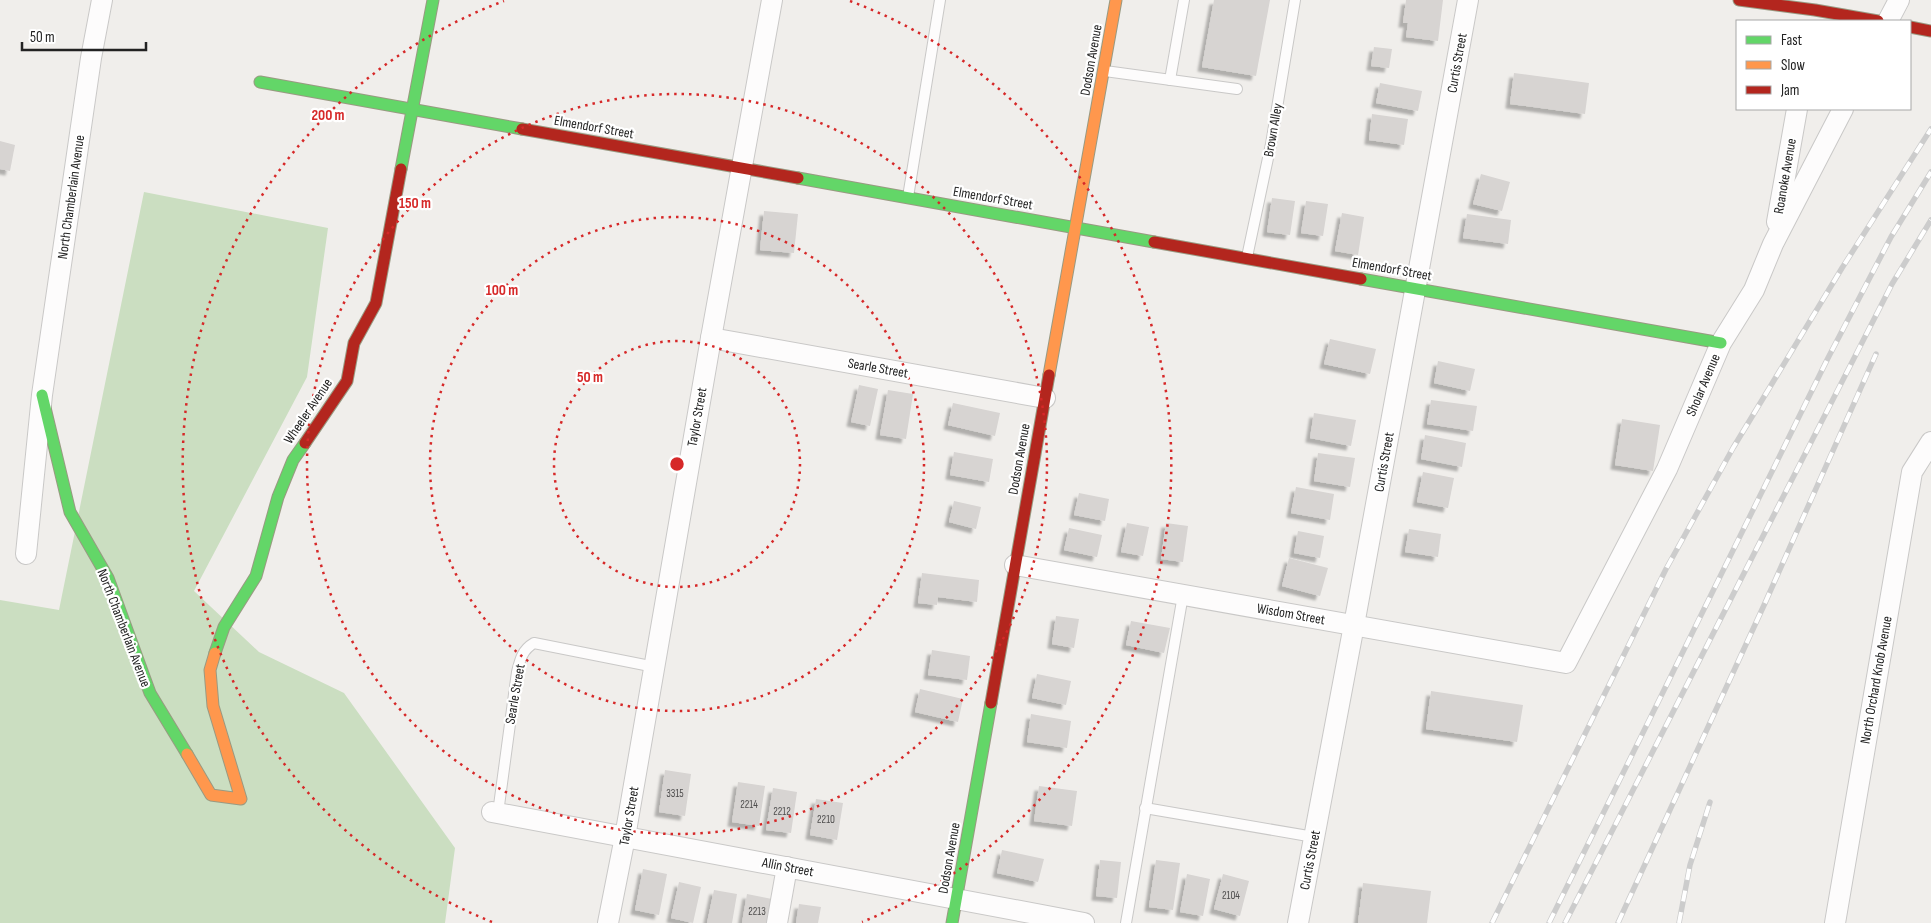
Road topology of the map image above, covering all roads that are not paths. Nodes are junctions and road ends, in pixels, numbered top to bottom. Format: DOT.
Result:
graph roads {
  1 [pos="102,0"];
  2 [pos="433,0"];
  3 [pos="770,0"];
  4 [pos="940,0"];
  5 [pos="1116,0"];
  6 [pos="1184,0"];
  7 [pos="1295,0"];
  8 [pos="1468,0"];
  9 [pos="1739,0"];
  10 [pos="1899,0"];
  11 [pos="1815,10"];
  12 [pos="1872,20"];
  13 [pos="1889,20"];
  14 [pos="1911,27"];
  15 [pos="1931,31"];
  16 [pos="1104,70"];
  17 [pos="1170,80"];
  18 [pos="260,82"];
  19 [pos="1237,89"];
  20 [pos="413,110"];
  21 [pos="1797,110"];
  22 [pos="1842,110"];
  23 [pos="741,168"];
  24 [pos="908,198"];
  25 [pos="1076,228"];
  26 [pos="1773,244"];
  27 [pos="1246,258"];
  28 [pos="1416,289"];
  29 [pos="711,338"];
  30 [pos="1721,343"];
  31 [pos="42,395"];
  32 [pos="1045,398"];
  33 [pos="1931,442"];
  34 [pos="26,554"];
  35 [pos="1015,565"];
  36 [pos="1183,595"];
  37 [pos="1354,625"];
  38 [pos="1566,663"];
  39 [pos="655,667"];
  40 [pos="211,795"];
  41 [pos="1145,808"];
  42 [pos="495,812"];
  43 [pos="625,837"];
  44 [pos="1314,837"];
  45 [pos="787,867"];
  46 [pos="956,899"];
  47 [pos="608,923"];
  48 [pos="777,923"];
  49 [pos="952,923"];
  50 [pos="1084,923"];
  51 [pos="1126,923"];
  52 [pos="1298,923"];
  53 [pos="1835,923"];
  1 -- 31 [label="street, North Chamberlain Avenue"];
  2 -- 20 [label="street, Wheeler Avenue"];
  3 -- 23 [label="street, Taylor Street"];
  4 -- 24 [label="lane"];
  5 -- 16 [label="street, Dodson Avenue"];
  6 -- 17 [label="lane"];
  7 -- 27 [label="lane, Brown Alley"];
  8 -- 28 [label="street, Curtis Street"];
  9 -- 11 [label="street"];
  10 -- 13 [label="street"];
  11 -- 12 [label="street"];
  14 -- 15 [label="street"];
  16 -- 17 [label="lane"];
  16 -- 25 [label="street, Dodson Avenue"];
  17 -- 19 [label="lane"];
  18 -- 20 [label="street, Elmendorf Street"];
  20 -- 23 [label="street, Elmendorf Street"];
  20 -- 40 [label="street, Wheeler Avenue"];
  21 -- 26 [label="street, Roanoke Avenue"];
  22 -- 26 [label="street, Sholar Avenue"];
  23 -- 24 [label="street, Elmendorf Street"];
  23 -- 29 [label="street, Taylor Street"];
  24 -- 25 [label="street, Elmendorf Street"];
  25 -- 27 [label="street, Elmendorf Street"];
  25 -- 32 [label="street, Dodson Avenue"];
  26 -- 30 [label="street, Sholar Avenue"];
  27 -- 28 [label="street, Elmendorf Street"];
  28 -- 30 [label="street, Elmendorf Street"];
  28 -- 37 [label="street, Curtis Street"];
  29 -- 32 [label="street, Searle Street"];
  29 -- 39 [label="street, Taylor Street"];
  30 -- 38 [label="street, Sholar Avenue"];
  31 -- 34 [label="street, North Chamberlain Avenue"];
  31 -- 40 [label="street, North Chamberlain Avenue"];
  32 -- 35 [label="street, Dodson Avenue"];
  33 -- 53 [label="street, North Orchard Knob Avenue"];
  35 -- 36 [label="street, Wisdom Street"];
  35 -- 46 [label="street, Dodson Avenue"];
  36 -- 37 [label="street, Wisdom Street"];
  36 -- 41 [label="lane"];
  37 -- 38 [label="street, Wisdom Street"];
  37 -- 44 [label="street, Curtis Street"];
  39 -- 42 [label="lane, Searle Street"];
  39 -- 43 [label="street, Taylor Street"];
  41 -- 44 [label="lane"];
  41 -- 51 [label="lane"];
  42 -- 43 [label="street, Allin Street"];
  43 -- 45 [label="street, Allin Street"];
  43 -- 47 [label="street, Taylor Street"];
  44 -- 52 [label="street, Curtis Street"];
  45 -- 46 [label="street, Allin Street"];
  45 -- 48 [label="street"];
  46 -- 49 [label="street, Dodson Avenue"];
  46 -- 50 [label="street, Allin Street"];
}
